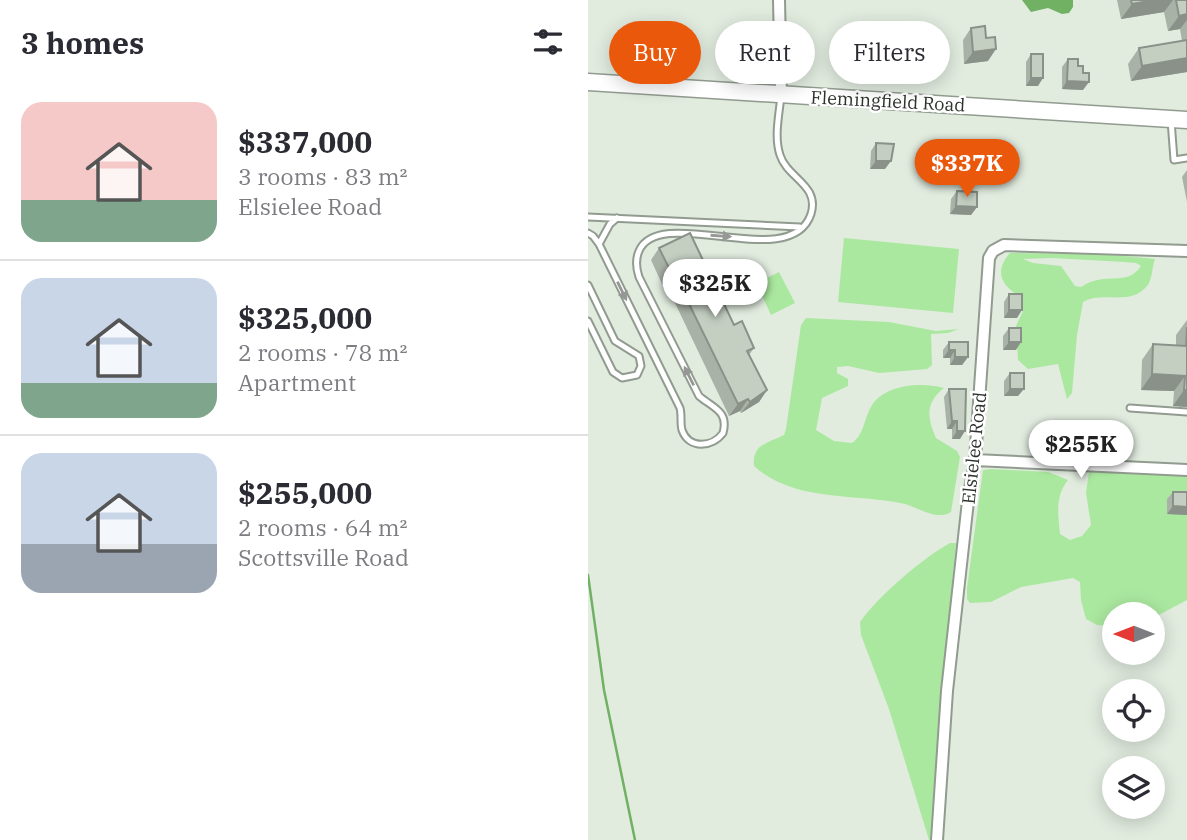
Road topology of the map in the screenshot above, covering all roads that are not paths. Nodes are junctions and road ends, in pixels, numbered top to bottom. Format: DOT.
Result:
graph roads {
  1 [pos="779,0"];
  2 [pos="588,82"];
  3 [pos="781,94"];
  4 [pos="1179,120"];
  5 [pos="1187,158"];
  6 [pos="588,217"];
  7 [pos="618,218"];
  8 [pos="803,226"];
  9 [pos="588,233"];
  10 [pos="599,244"];
  11 [pos="1187,251"];
  12 [pos="588,285"];
  13 [pos="588,321"];
  14 [pos="1130,408"];
  15 [pos="1187,412"];
  16 [pos="975,460"];
  17 [pos="1187,470"];
  18 [pos="937,840"];
  1 -- 3 [label="street"];
  2 -- 3 [label="street, Flemingfield Road"];
  3 -- 4 [label="street, Flemingfield Road"];
  3 -- 8 [label="lane"];
  4 -- 5 [label="lane"];
  6 -- 7 [label="lane"];
  7 -- 8 [label="lane"];
  7 -- 10 [label="lane"];
  10 -- 8 [label="lane, one-way"];
  9 -- 10 [label="lane"];
  11 -- 16 [label="street, Elsielee Road"];
  12 -- 13 [label="lane"];
  14 -- 15 [label="lane"];
  16 -- 17 [label="street"];
  16 -- 18 [label="street, Elsielee Road"];
}
